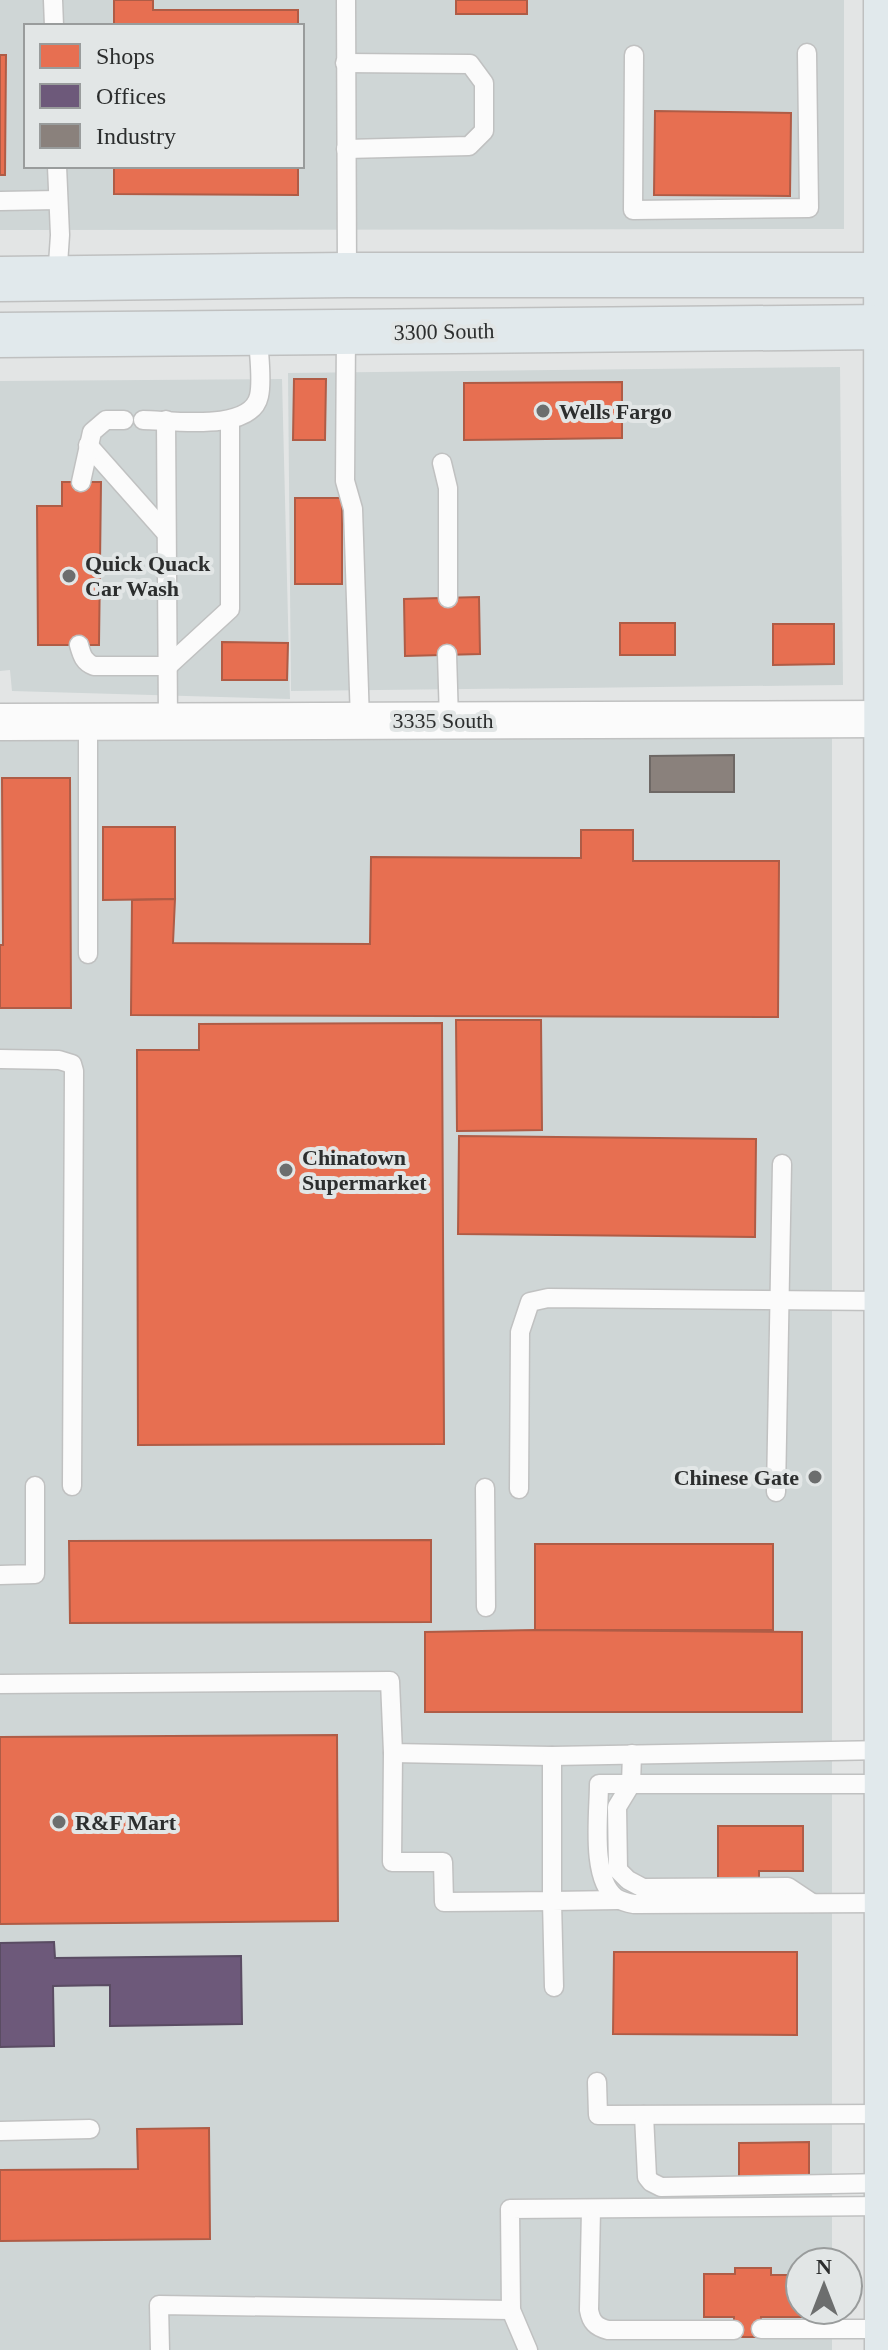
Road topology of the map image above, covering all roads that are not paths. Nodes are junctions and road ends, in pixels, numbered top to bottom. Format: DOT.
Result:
graph roads {
  1 [pos="53,0"];
  2 [pos="346,0"];
  3 [pos="886,0"];
  4 [pos="54,24"];
  5 [pos="807,53"];
  6 [pos="634,55"];
  7 [pos="345,63"];
  8 [pos="346,149"];
  9 [pos="57,168"];
  10 [pos="58,200"];
  11 [pos="0,201"];
  12 [pos="347,275"];
  13 [pos="888,275"];
  14 [pos="0,279"];
  15 [pos="57,279"];
  16 [pos="888,327"];
  17 [pos="346,332"];
  18 [pos="258,333"];
  19 [pos="0,335"];
  20 [pos="166,420"];
  21 [pos="230,421"];
  22 [pos="88,445"];
  23 [pos="442,463"];
  24 [pos="81,482"];
  25 [pos="166,533"];
  26 [pos="448,598"];
  27 [pos="79,645"];
  28 [pos="447,654"];
  29 [pos="168,666"];
  30 [pos="886,719"];
  31 [pos="449,720"];
  32 [pos="88,721"];
  33 [pos="168,721"];
  34 [pos="360,721"];
  35 [pos="0,722"];
  36 [pos="88,954"];
  37 [pos="0,1059"];
  38 [pos="782,1164"];
  39 [pos="780,1300"];
  40 [pos="886,1301"];
  41 [pos="35,1486"];
  42 [pos="72,1486"];
  43 [pos="485,1488"];
  44 [pos="519,1489"];
  45 [pos="776,1492"];
  46 [pos="887,1493"];
  47 [pos="0,1575"];
  48 [pos="486,1607"];
  49 [pos="0,1684"];
  50 [pos="393,1753"];
  51 [pos="632,1754"];
  52 [pos="552,1756"];
  53 [pos="886,1767"];
  54 [pos="631,1784"];
  55 [pos="618,1900"];
  56 [pos="552,1901"];
  57 [pos="812,1903"];
  58 [pos="886,1903"];
  59 [pos="554,1987"];
  60 [pos="597,2082"];
  61 [pos="887,2114"];
  62 [pos="644,2115"];
  63 [pos="90,2129"];
  64 [pos="0,2131"];
  65 [pos="887,2183"];
  66 [pos="887,2206"];
  67 [pos="591,2209"];
  68 [pos="511,2310"];
  69 [pos="761,2329"];
  70 [pos="888,2329"];
  71 [pos="734,2330"];
  72 [pos="160,2350"];
  73 [pos="528,2350"];
  74 [pos="887,2350"];
  1 -- 4 [label="lane"];
  2 -- 7 [label="lane"];
  3 -- 13 [label="main road"];
  5 -- 6 [label="lane"];
  7 -- 8 [label="lane"];
  7 -- 8 [label="lane"];
  8 -- 12 [label="lane"];
  9 -- 10 [label="lane"];
  10 -- 11 [label="lane"];
  10 -- 15 [label="lane"];
  12 -- 13 [label="main road"];
  12 -- 15 [label="main road"];
  13 -- 16 [label="main road"];
  14 -- 15 [label="main road"];
  16 -- 17 [label="main road, 3300 South"];
  16 -- 30 [label="main road"];
  17 -- 18 [label="main road, 3300 South"];
  17 -- 34 [label="lane"];
  18 -- 19 [label="main road, 3300 South"];
  18 -- 21 [label="lane"];
  20 -- 21 [label="lane"];
  20 -- 22 [label="lane"];
  20 -- 25 [label="lane"];
  21 -- 29 [label="lane"];
  22 -- 24 [label="lane"];
  22 -- 25 [label="lane"];
  23 -- 26 [label="lane"];
  25 -- 29 [label="lane"];
  27 -- 29 [label="lane"];
  28 -- 31 [label="lane"];
  29 -- 33 [label="lane"];
  30 -- 31 [label="street, 3335 South"];
  30 -- 40 [label="main road"];
  31 -- 34 [label="street, 3335 South"];
  32 -- 33 [label="street, 3335 South"];
  32 -- 35 [label="street, 3335 South"];
  32 -- 36 [label="lane"];
  33 -- 34 [label="street, 3335 South"];
  37 -- 42 [label="lane"];
  38 -- 39 [label="lane"];
  39 -- 40 [label="lane"];
  39 -- 44 [label="lane"];
  39 -- 45 [label="lane"];
  40 -- 46 [label="main road"];
  41 -- 47 [label="lane"];
  43 -- 48 [label="lane"];
  46 -- 53 [label="main road"];
  49 -- 50 [label="lane"];
  50 -- 52 [label="lane"];
  50 -- 56 [label="lane"];
  51 -- 52 [label="lane"];
  51 -- 53 [label="lane"];
  51 -- 54 [label="lane"];
  52 -- 56 [label="lane"];
  53 -- 54 [label="lane"];
  53 -- 58 [label="main road"];
  54 -- 55 [label="lane"];
  54 -- 57 [label="lane"];
  55 -- 56 [label="lane"];
  55 -- 57 [label="lane"];
  56 -- 59 [label="lane"];
  57 -- 58 [label="lane"];
  58 -- 61 [label="main road"];
  60 -- 62 [label="lane"];
  61 -- 62 [label="lane"];
  61 -- 65 [label="main road"];
  62 -- 65 [label="lane"];
  63 -- 64 [label="lane"];
  65 -- 66 [label="main road"];
  66 -- 67 [label="lane"];
  66 -- 70 [label="main road"];
  67 -- 68 [label="lane"];
  67 -- 71 [label="lane"];
  68 -- 72 [label="lane"];
  68 -- 73 [label="lane"];
  69 -- 70 [label="lane"];
  70 -- 74 [label="main road"];
}
